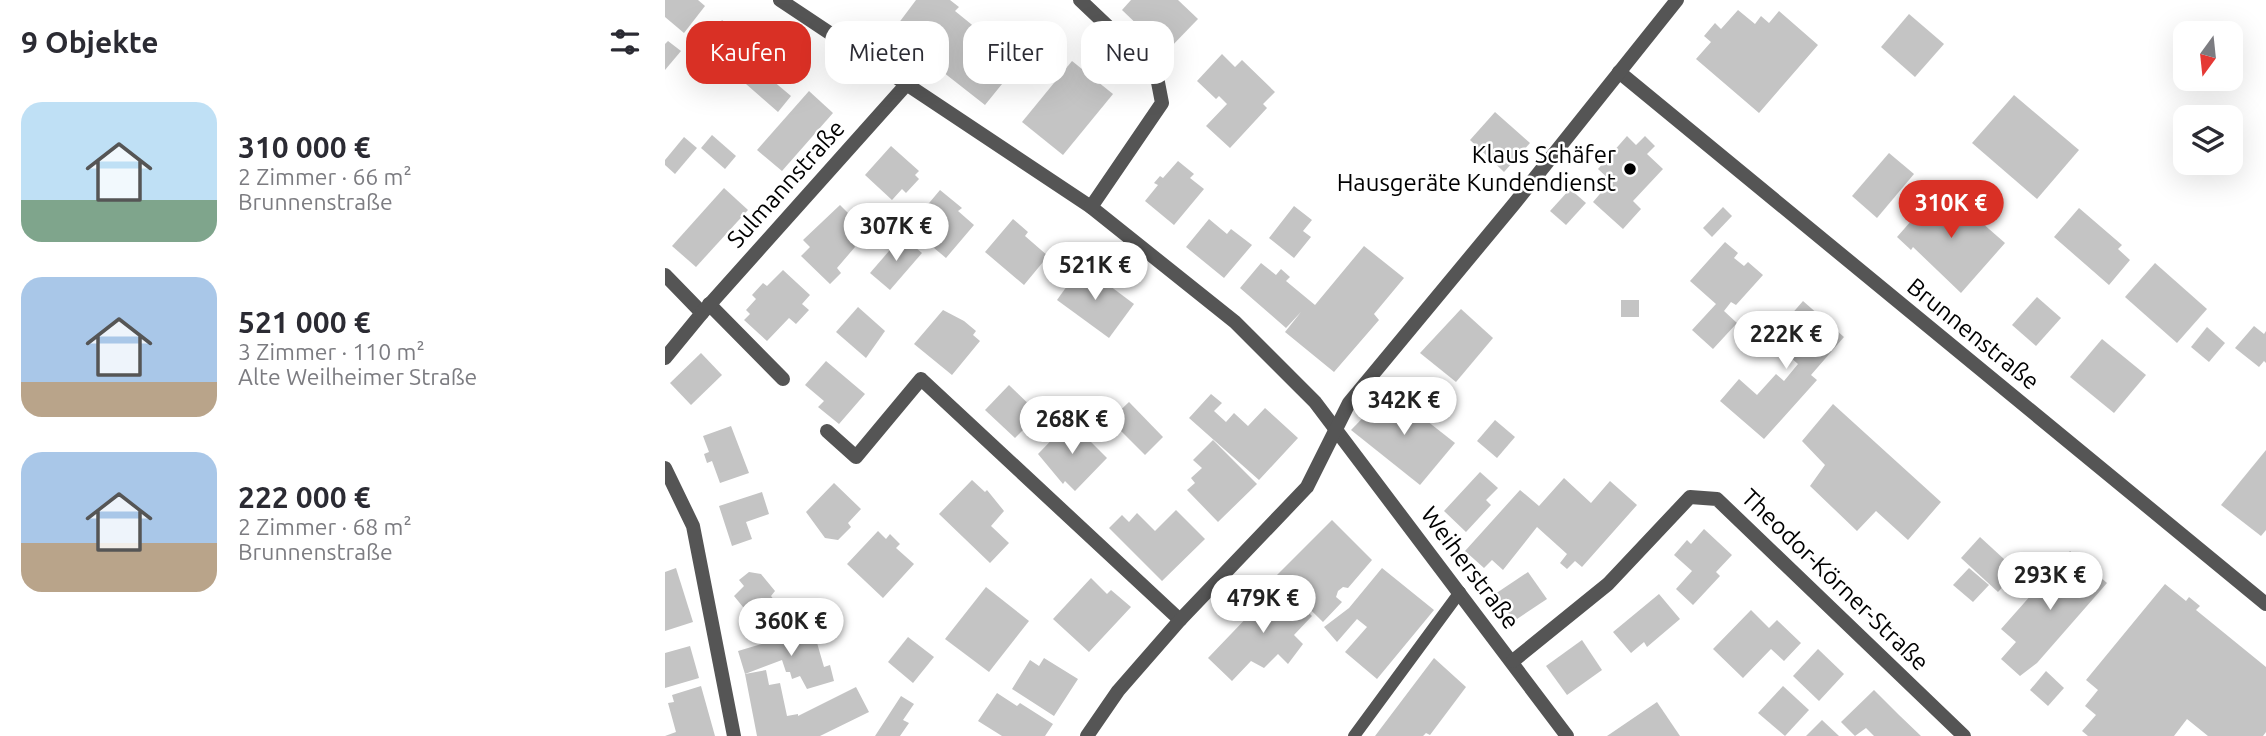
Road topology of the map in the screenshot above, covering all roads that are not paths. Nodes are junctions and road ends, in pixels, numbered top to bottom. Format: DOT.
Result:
graph roads {
  1 [pos="780,0"];
  2 [pos="1080,0"];
  3 [pos="1677,0"];
  4 [pos="1619,72"];
  5 [pos="905,86"];
  6 [pos="1091,207"];
  7 [pos="665,275"];
  8 [pos="706,309"];
  9 [pos="665,358"];
  10 [pos="783,379"];
  11 [pos="1336,430"];
  12 [pos="827,431"];
  13 [pos="665,468"];
  14 [pos="1460,592"];
  15 [pos="2266,604"];
  16 [pos="1179,620"];
  17 [pos="1513,661"];
  18 [pos="734,736"];
  19 [pos="1087,736"];
  20 [pos="1354,736"];
  21 [pos="1566,736"];
  22 [pos="1964,736"];
  1 -- 5 [label="street, Weiherstraße"];
  2 -- 6 [label="street"];
  3 -- 4 [label="street"];
  4 -- 11 [label="street"];
  4 -- 15 [label="street, Brunnenstraße"];
  5 -- 6 [label="street, Weiherstraße"];
  5 -- 8 [label="street, Sulmannstraße"];
  6 -- 11 [label="street, Weiherstraße"];
  7 -- 8 [label="street"];
  8 -- 9 [label="street, Sulmannstraße"];
  8 -- 10 [label="street"];
  11 -- 14 [label="street, Weiherstraße"];
  11 -- 16 [label="street"];
  12 -- 16 [label="street"];
  13 -- 18 [label="street"];
  14 -- 17 [label="street, Weiherstraße"];
  14 -- 20 [label="lane"];
  16 -- 19 [label="street"];
  17 -- 21 [label="street, Weiherstraße"];
  17 -- 22 [label="street, Theodor-Körner-Straße"];
}
